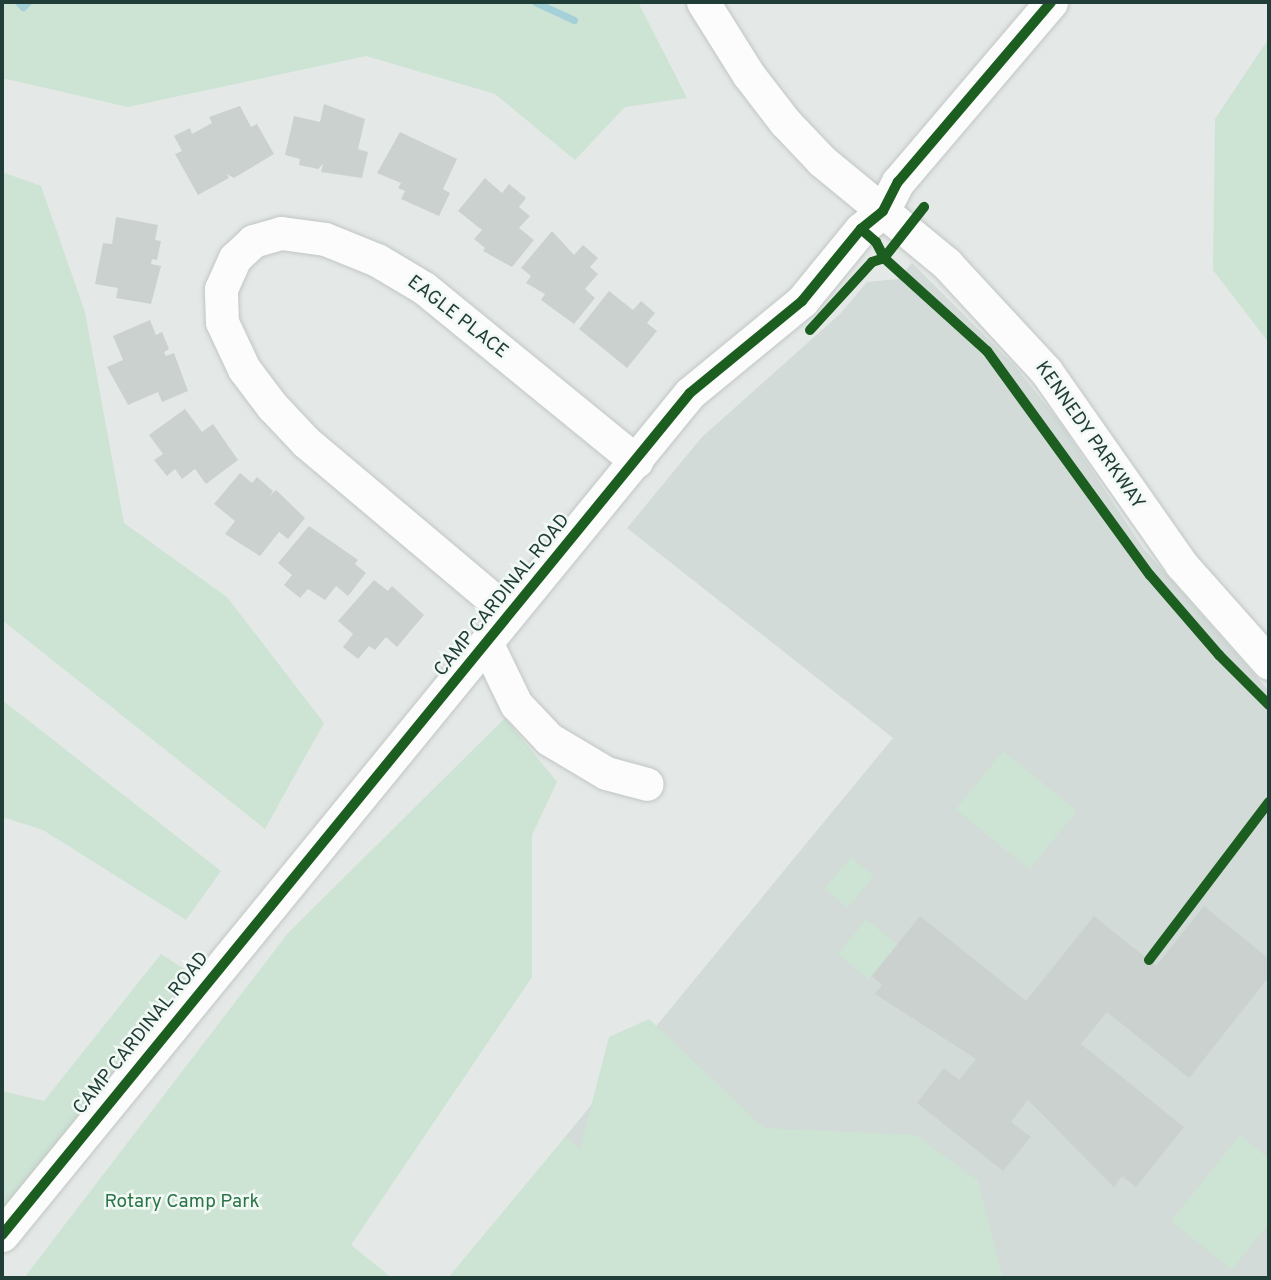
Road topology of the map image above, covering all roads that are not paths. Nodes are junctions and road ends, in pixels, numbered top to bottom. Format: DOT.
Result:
graph roads {
  1 [pos="703,2"];
  2 [pos="1051,2"];
  3 [pos="883,211"];
  4 [pos="636,461"];
  5 [pos="509,613"];
  6 [pos="487,644"];
  7 [pos="1269,663"];
  8 [pos="647,784"];
  9 [pos="2,1235"];
  1 -- 3 [label="street, KENNEDY PARKWAY"];
  2 -- 3 [label="street, CAMP CARDINAL ROAD"];
  3 -- 4 [label="street, CAMP CARDINAL ROAD"];
  3 -- 7 [label="street, KENNEDY PARKWAY"];
  4 -- 5 [label="street, CAMP CARDINAL ROAD"];
  4 -- 5 [label="street, EAGLE PLACE"];
  5 -- 6 [label="street, CAMP CARDINAL ROAD"];
  6 -- 8 [label="street"];
  6 -- 9 [label="street, CAMP CARDINAL ROAD"];
}
